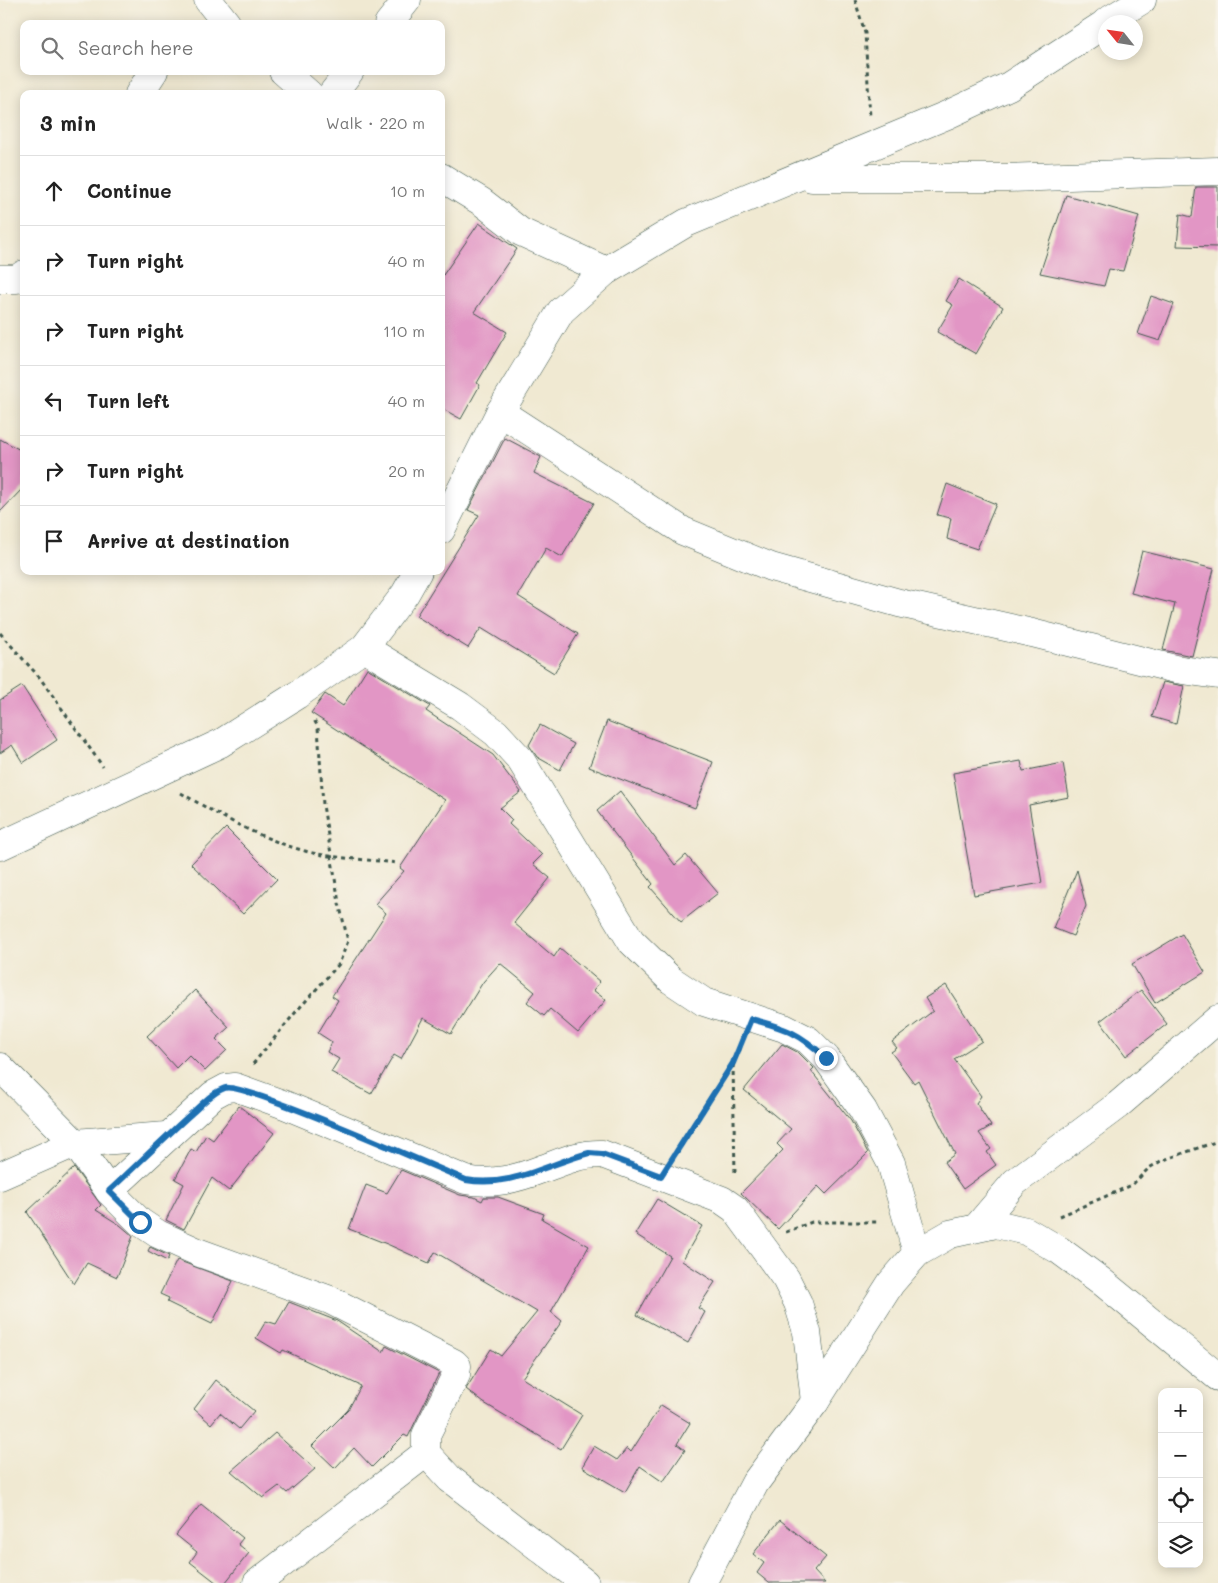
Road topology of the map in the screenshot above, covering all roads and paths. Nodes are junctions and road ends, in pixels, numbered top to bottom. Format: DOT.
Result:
graph roads {
  1 [pos="407,0"];
  2 [pos="855,0"];
  3 [pos="1142,0"];
  4 [pos="1119,15"];
  5 [pos="391,20"];
  6 [pos="1098,28"];
  7 [pos="151,75"];
  8 [pos="288,75"];
  9 [pos="347,75"];
  10 [pos="142,90"];
  11 [pos="304,90"];
  12 [pos="335,90"];
  13 [pos="870,148"];
  14 [pos="1218,171"];
  15 [pos="799,178"];
  16 [pos="445,179"];
  17 [pos="606,271"];
  18 [pos="20,276"];
  19 [pos="0,279"];
  20 [pos="500,412"];
  21 [pos="445,522"];
  22 [pos="416,575"];
  23 [pos="0,633"];
  24 [pos="364,648"];
  25 [pos="1218,675"];
  26 [pos="297,695"];
  27 [pos="151,775"];
  28 [pos="119,790"];
  29 [pos="0,846"];
  30 [pos="332,855"];
  31 [pos="396,863"];
  32 [pos="751,1019"];
  33 [pos="1218,1019"];
  34 [pos="733,1063"];
  35 [pos="0,1067"];
  36 [pos="235,1087"];
  37 [pos="166,1136"];
  38 [pos="1218,1141"];
  39 [pos="75,1143"];
  40 [pos="0,1176"];
  41 [pos="661,1176"];
  42 [pos="109,1191"];
  43 [pos="735,1210"];
  44 [pos="909,1222"];
  45 [pos="977,1227"];
  46 [pos="1026,1231"];
  47 [pos="752,1233"];
  48 [pos="917,1253"];
  49 [pos="1218,1376"];
  50 [pos="815,1402"];
  51 [pos="426,1454"];
  52 [pos="256,1583"];
  53 [pos="585,1583"];
  54 [pos="702,1583"];
  1 -- 5 [label="street"];
  2 -- 13 [label="path"];
  3 -- 4 [label="street"];
  6 -- 13 [label="street"];
  7 -- 10 [label="street"];
  8 -- 11 [label="street"];
  9 -- 12 [label="street"];
  13 -- 15 [label="street"];
  14 -- 15 [label="street"];
  15 -- 17 [label="street"];
  16 -- 17 [label="street"];
  17 -- 20 [label="street"];
  18 -- 19 [label="street"];
  20 -- 21 [label="street"];
  20 -- 25 [label="street"];
  22 -- 24 [label="street"];
  23 -- 28 [label="path"];
  24 -- 26 [label="street"];
  24 -- 32 [label="street"];
  26 -- 27 [label="street"];
  26 -- 30 [label="path"];
  27 -- 28 [label="street"];
  27 -- 30 [label="path"];
  28 -- 29 [label="street"];
  30 -- 31 [label="path"];
  30 -- 36 [label="path"];
  32 -- 34 [label="path"];
  32 -- 44 [label="street"];
  33 -- 45 [label="street"];
  34 -- 41 [label="path"];
  34 -- 43 [label="path"];
  35 -- 39 [label="street"];
  36 -- 37 [label="street"];
  36 -- 41 [label="street"];
  37 -- 39 [label="street"];
  37 -- 42 [label="street"];
  38 -- 46 [label="path"];
  39 -- 40 [label="street"];
  39 -- 42 [label="street"];
  41 -- 43 [label="street"];
  42 -- 51 [label="street"];
  43 -- 47 [label="street"];
  44 -- 47 [label="path"];
  44 -- 48 [label="street"];
  45 -- 46 [label="street"];
  45 -- 48 [label="street"];
  46 -- 49 [label="street"];
  47 -- 50 [label="street"];
  48 -- 50 [label="street"];
  50 -- 54 [label="street"];
  51 -- 52 [label="street"];
  51 -- 53 [label="street"];
}
